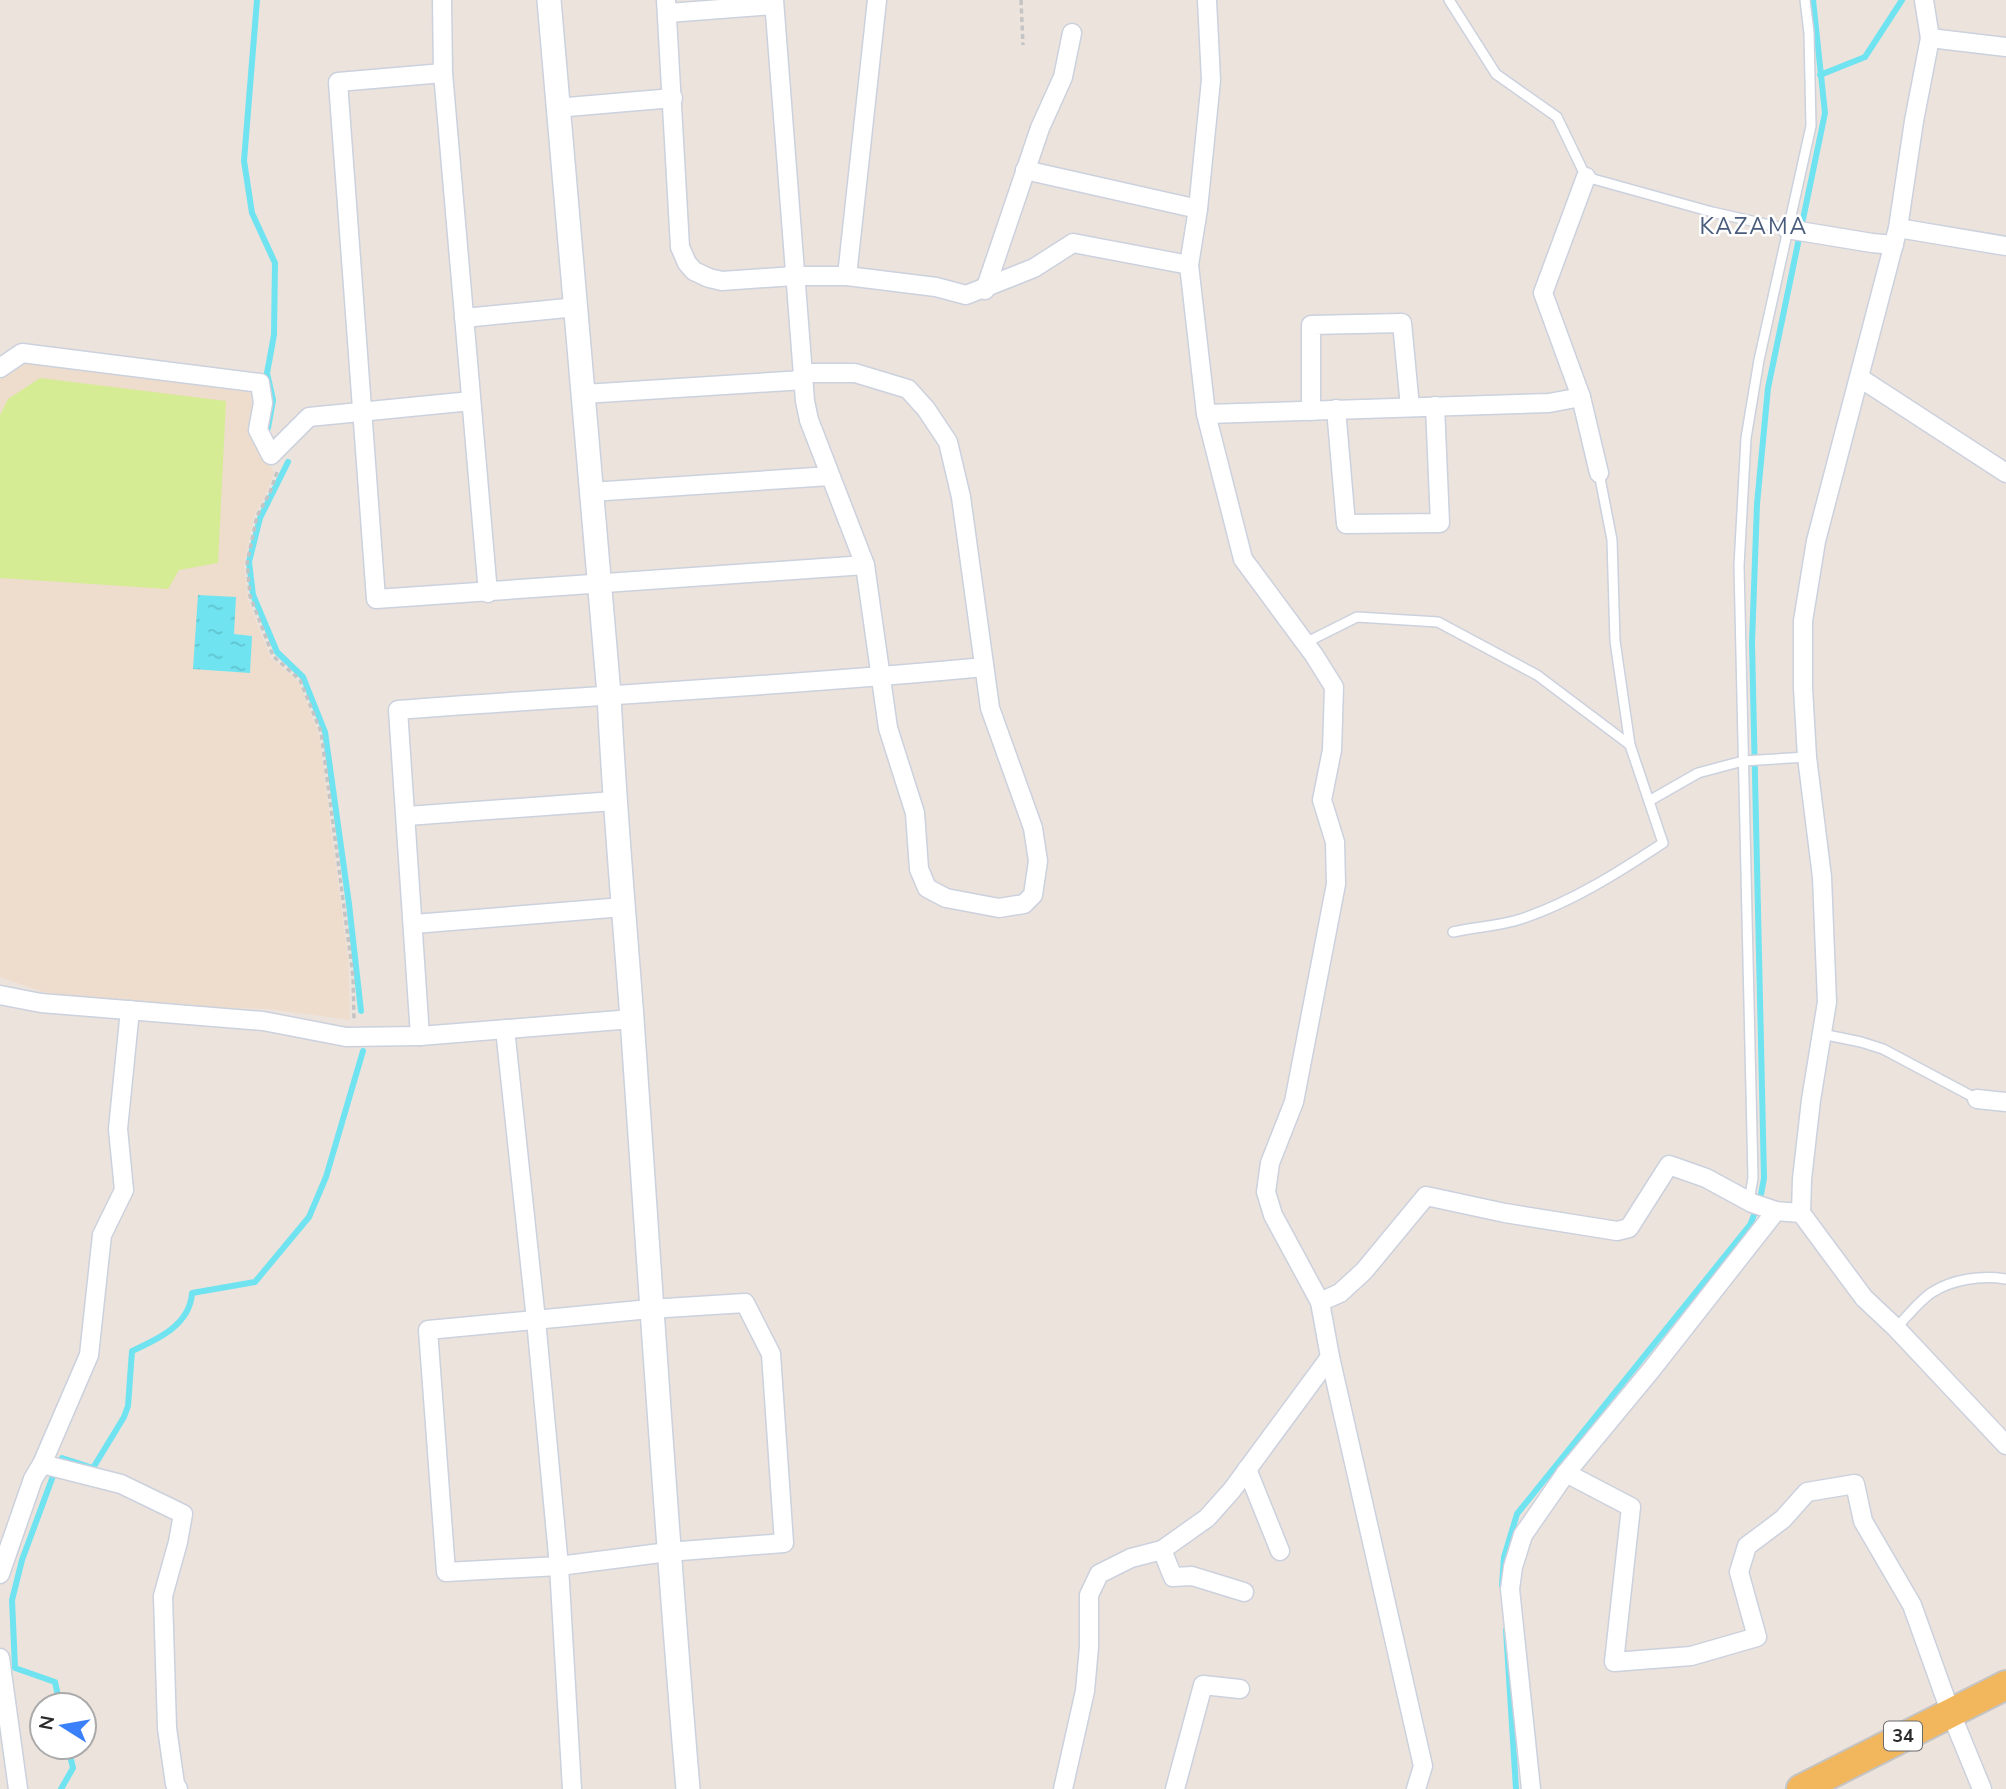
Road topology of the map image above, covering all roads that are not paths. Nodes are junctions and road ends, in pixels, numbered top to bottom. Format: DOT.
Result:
graph roads {
  1 [pos="442,0"];
  2 [pos="549,0"];
  3 [pos="877,0"];
  4 [pos="1207,0"];
  5 [pos="1449,0"];
  6 [pos="1805,0"];
  7 [pos="1924,0"];
  8 [pos="774,3"];
  9 [pos="667,7"];
  10 [pos="1072,33"];
  11 [pos="1930,38"];
  12 [pos="2006,47"];
  13 [pos="443,73"];
  14 [pos="673,98"];
  15 [pos="556,108"];
  16 [pos="1025,170"];
  17 [pos="1586,177"];
  18 [pos="1198,209"];
  19 [pos="1794,230"];
  20 [pos="1896,236"];
  21 [pos="2006,246"];
  22 [pos="1189,265"];
  23 [pos="794,275"];
  24 [pos="847,276"];
  25 [pos="985,290"];
  26 [pos="577,307"];
  27 [pos="464,318"];
  28 [pos="0,369"];
  29 [pos="803,376"];
  30 [pos="1860,379"];
  31 [pos="584,394"];
  32 [pos="1581,397"];
  33 [pos="471,401"];
  34 [pos="1410,407"];
  35 [pos="1435,407"];
  36 [pos="1336,410"];
  37 [pos="362,411"];
  38 [pos="1311,411"];
  39 [pos="1206,414"];
  40 [pos="1599,472"];
  41 [pos="2006,473"];
  42 [pos="830,476"];
  43 [pos="591,492"];
  44 [pos="865,565"];
  45 [pos="597,582"];
  46 [pos="488,593"];
  47 [pos="1305,643"];
  48 [pos="984,667"];
  49 [pos="880,677"];
  50 [pos="609,694"];
  51 [pos="1630,745"];
  52 [pos="1807,757"];
  53 [pos="1744,761"];
  54 [pos="614,801"];
  55 [pos="1649,801"];
  56 [pos="407,816"];
  57 [pos="623,906"];
  58 [pos="414,924"];
  59 [pos="1453,932"];
  60 [pos="0,995"];
  61 [pos="130,1010"];
  62 [pos="632,1019"];
  63 [pos="505,1029"];
  64 [pos="1822,1034"];
  65 [pos="420,1036"];
  66 [pos="1977,1099"];
  67 [pos="2006,1102"];
  68 [pos="1761,1206"];
  69 [pos="1801,1213"];
  70 [pos="2006,1279"];
  71 [pos="1320,1301"];
  72 [pos="650,1309"];
  73 [pos="536,1320"];
  74 [pos="1896,1328"];
  75 [pos="1330,1357"];
  76 [pos="2006,1445"];
  77 [pos="42,1464"];
  78 [pos="1248,1469"];
  79 [pos="1566,1473"];
  80 [pos="1162,1550"];
  81 [pos="1280,1551"];
  82 [pos="668,1552"];
  83 [pos="559,1566"];
  84 [pos="0,1574"];
  85 [pos="1244,1592"];
  86 [pos="0,1658"];
  87 [pos="2006,1685"];
  88 [pos="1240,1689"];
  89 [pos="1950,1712"];
  90 [pos="18,1789"];
  91 [pos="178,1789"];
  92 [pos="572,1789"];
  93 [pos="688,1789"];
  94 [pos="1063,1789"];
  95 [pos="1175,1789"];
  96 [pos="1416,1789"];
  97 [pos="1531,1789"];
  98 [pos="1801,1789"];
  99 [pos="1982,1789"];
  1 -- 13 [label="street"];
  2 -- 15 [label="street"];
  3 -- 24 [label="street"];
  4 -- 18 [label="street"];
  5 -- 17 [label="lane"];
  6 -- 19 [label="lane"];
  7 -- 11 [label="street"];
  8 -- 9 [label="street"];
  8 -- 23 [label="street"];
  9 -- 14 [label="street"];
  10 -- 16 [label="street"];
  11 -- 12 [label="street"];
  11 -- 20 [label="street"];
  13 -- 27 [label="street"];
  13 -- 37 [label="street"];
  14 -- 15 [label="street"];
  14 -- 23 [label="street"];
  15 -- 26 [label="street"];
  16 -- 18 [label="street"];
  16 -- 25 [label="street"];
  17 -- 19 [label="lane"];
  17 -- 32 [label="street"];
  18 -- 22 [label="street"];
  19 -- 20 [label="street"];
  19 -- 53 [label="lane"];
  20 -- 21 [label="street"];
  20 -- 30 [label="street"];
  22 -- 25 [label="street"];
  22 -- 39 [label="street"];
  23 -- 24 [label="street"];
  23 -- 29 [label="street"];
  24 -- 25 [label="street"];
  26 -- 27 [label="street"];
  26 -- 31 [label="street"];
  27 -- 33 [label="street"];
  28 -- 37 [label="street"];
  29 -- 31 [label="street"];
  29 -- 42 [label="street"];
  29 -- 48 [label="street"];
  30 -- 41 [label="street"];
  30 -- 52 [label="street"];
  31 -- 43 [label="street"];
  32 -- 35 [label="street"];
  32 -- 40 [label="street"];
  33 -- 37 [label="street"];
  33 -- 46 [label="street"];
  34 -- 35 [label="street"];
  34 -- 36 [label="street"];
  34 -- 38 [label="street"];
  35 -- 36 [label="street"];
  36 -- 38 [label="street"];
  37 -- 46 [label="street"];
  38 -- 39 [label="street"];
  39 -- 47 [label="street"];
  40 -- 51 [label="lane"];
  42 -- 43 [label="street"];
  42 -- 44 [label="street"];
  43 -- 45 [label="street"];
  44 -- 45 [label="street"];
  44 -- 49 [label="street"];
  45 -- 46 [label="street"];
  45 -- 50 [label="street"];
  47 -- 51 [label="lane"];
  47 -- 71 [label="street"];
  48 -- 49 [label="street"];
  48 -- 49 [label="street"];
  49 -- 50 [label="street"];
  50 -- 54 [label="street"];
  50 -- 56 [label="street"];
  51 -- 55 [label="lane"];
  52 -- 53 [label="lane"];
  52 -- 64 [label="street"];
  53 -- 55 [label="lane"];
  53 -- 68 [label="lane"];
  54 -- 56 [label="street"];
  54 -- 57 [label="street"];
  55 -- 59 [label="lane"];
  56 -- 58 [label="street"];
  57 -- 58 [label="street"];
  57 -- 62 [label="street"];
  58 -- 65 [label="street"];
  60 -- 61 [label="street"];
  61 -- 65 [label="street"];
  61 -- 77 [label="street"];
  62 -- 63 [label="street"];
  62 -- 72 [label="street"];
  63 -- 65 [label="street"];
  63 -- 73 [label="street"];
  64 -- 66 [label="lane"];
  64 -- 69 [label="street"];
  66 -- 67 [label="street"];
  68 -- 69 [label="street"];
  68 -- 71 [label="street"];
  68 -- 79 [label="street"];
  69 -- 74 [label="street"];
  70 -- 74 [label="lane"];
  71 -- 75 [label="street"];
  72 -- 73 [label="street"];
  72 -- 82 [label="street"];
  72 -- 82 [label="street"];
  73 -- 83 [label="street"];
  73 -- 83 [label="street"];
  74 -- 76 [label="street"];
  75 -- 78 [label="street"];
  75 -- 96 [label="street"];
  77 -- 84 [label="street"];
  77 -- 91 [label="street"];
  78 -- 80 [label="street"];
  78 -- 81 [label="street"];
  79 -- 89 [label="street"];
  79 -- 97 [label="street"];
  80 -- 85 [label="street"];
  80 -- 94 [label="street"];
  82 -- 83 [label="street"];
  82 -- 93 [label="street"];
  83 -- 92 [label="street"];
  86 -- 90 [label="street"];
  87 -- 89 [label="main road, 34"];
  88 -- 95 [label="street"];
  89 -- 98 [label="main road, 34"];
  89 -- 99 [label="street"];
}
